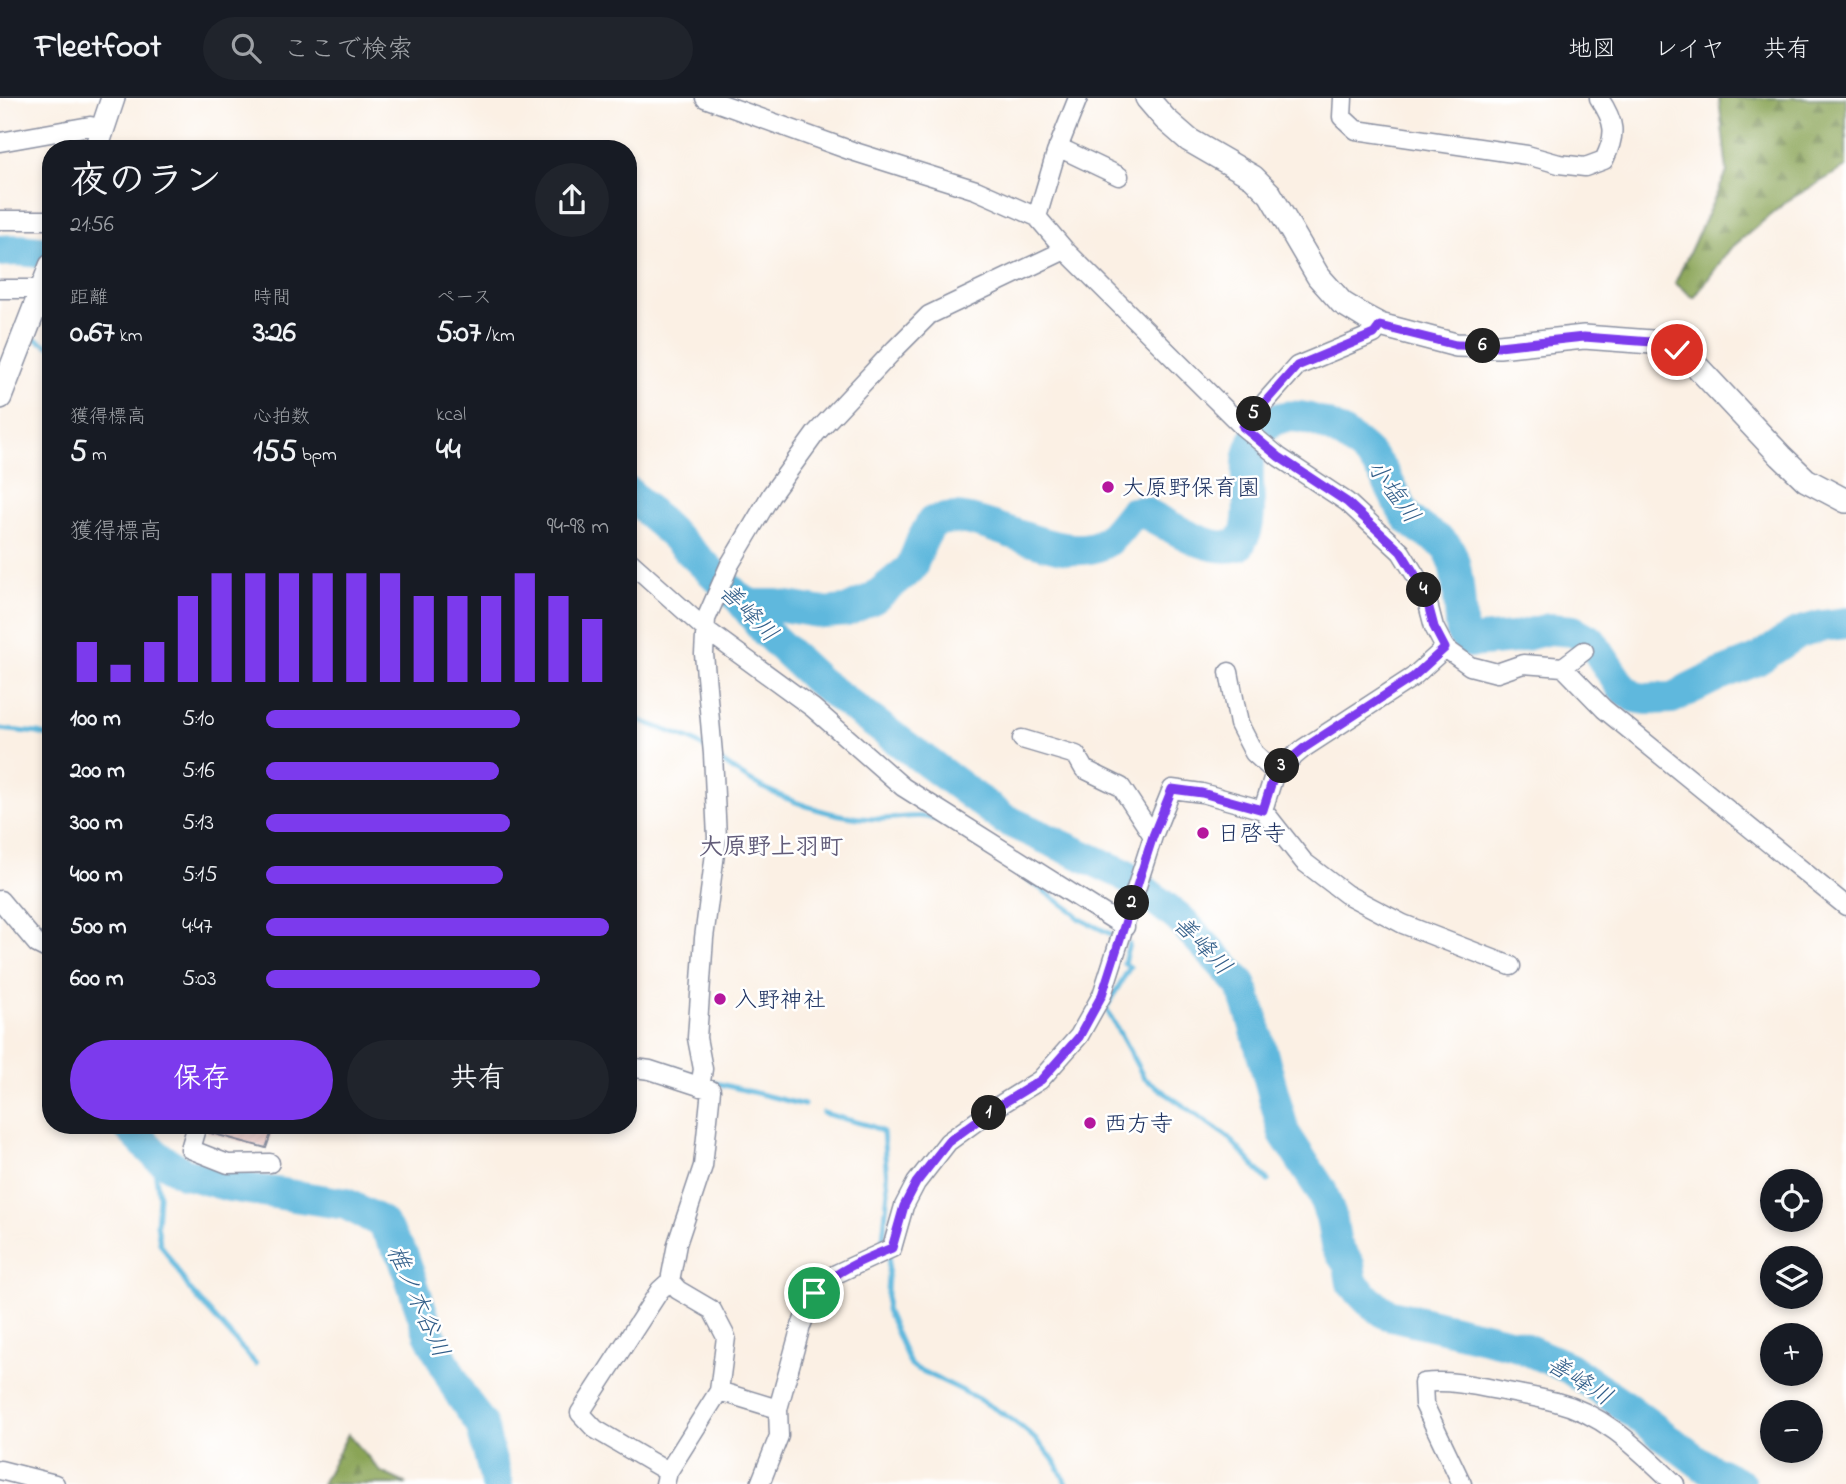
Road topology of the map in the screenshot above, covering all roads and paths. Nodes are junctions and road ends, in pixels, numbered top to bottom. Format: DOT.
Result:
graph roads {
  1 [pos="113,98"];
  2 [pos="705,98"];
  3 [pos="1078,98"];
  4 [pos="1147,98"];
  5 [pos="1343,98"];
  6 [pos="1599,98"];
  7 [pos="100,139"];
  8 [pos="0,142"];
  9 [pos="1058,146"];
  10 [pos="1119,176"];
  11 [pos="1037,217"];
  12 [pos="0,220"];
  13 [pos="42,220"];
  14 [pos="1065,250"];
  15 [pos="42,283"];
  16 [pos="0,289"];
  17 [pos="42,294"];
  18 [pos="1380,326"];
  19 [pos="0,397"];
  20 [pos="1251,433"];
  21 [pos="1846,501"];
  22 [pos="637,567"];
  23 [pos="706,624"];
  24 [pos="1445,648"];
  25 [pos="1584,651"];
  26 [pos="1563,667"];
  27 [pos="1229,672"];
  28 [pos="1022,739"];
  29 [pos="1275,772"];
  30 [pos="1263,810"];
  31 [pos="1153,836"];
  32 [pos="0,900"];
  33 [pos="1846,906"];
  34 [pos="1126,922"];
  35 [pos="42,946"];
  36 [pos="1511,966"];
  37 [pos="637,1068"];
  38 [pos="706,1088"];
  39 [pos="194,1134"];
  40 [pos="270,1163"];
  41 [pos="670,1281"];
  42 [pos="719,1391"];
  43 [pos="778,1409"];
  44 [pos="0,1470"];
  45 [pos="667,1478"];
  46 [pos="55,1484"];
  47 [pos="760,1484"];
  48 [pos="1462,1484"];
  49 [pos="1675,1484"];
  1 -- 7 [label="main road"];
  2 -- 11 [label="street"];
  3 -- 9 [label="street"];
  4 -- 18 [label="main road"];
  5 -- 6 [label="street"];
  7 -- 8 [label="street"];
  9 -- 10 [label="street"];
  9 -- 11 [label="street"];
  11 -- 14 [label="street"];
  12 -- 13 [label="street"];
  14 -- 20 [label="street"];
  14 -- 23 [label="street"];
  15 -- 16 [label="street"];
  17 -- 19 [label="main road"];
  18 -- 20 [label="street"];
  18 -- 21 [label="main road"];
  20 -- 24 [label="street"];
  22 -- 23 [label="street"];
  23 -- 34 [label="street"];
  23 -- 38 [label="street"];
  24 -- 26 [label="street"];
  24 -- 29 [label="street"];
  25 -- 26 [label="street"];
  26 -- 33 [label="street"];
  27 -- 29 [label="street"];
  28 -- 31 [label="street"];
  29 -- 30 [label="street"];
  30 -- 31 [label="street"];
  30 -- 36 [label="street"];
  31 -- 34 [label="street"];
  32 -- 35 [label="street"];
  34 -- 43 [label="street"];
  37 -- 38 [label="street"];
  38 -- 41 [label="street"];
  39 -- 40 [label="street"];
  41 -- 42 [label="street"];
  41 -- 45 [label="street"];
  42 -- 43 [label="street"];
  42 -- 45 [label="street"];
  43 -- 47 [label="street"];
  44 -- 46 [label="street"];
  48 -- 49 [label="street"];
}
